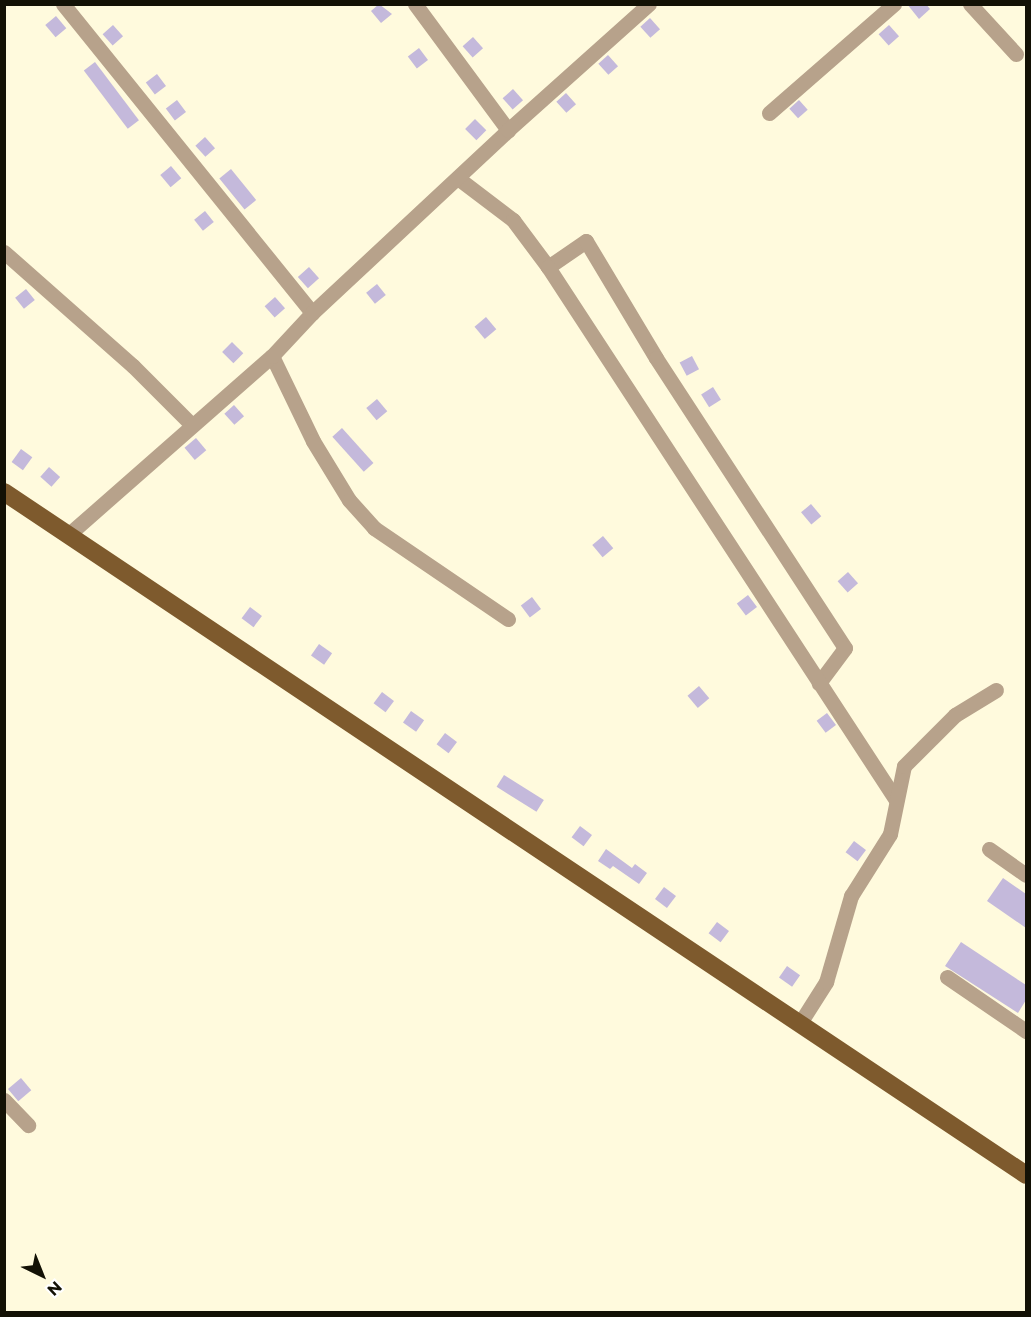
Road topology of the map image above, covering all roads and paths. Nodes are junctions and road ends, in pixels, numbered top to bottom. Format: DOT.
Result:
graph roads {
  1 [pos="63,4"];
  2 [pos="415,4"];
  3 [pos="649,4"];
  4 [pos="894,4"];
  5 [pos="970,4"];
  6 [pos="1016,54"];
  7 [pos="769,113"];
  8 [pos="508,130"];
  9 [pos="459,179"];
  10 [pos="4,252"];
  11 [pos="548,267"];
  12 [pos="312,313"];
  13 [pos="272,356"];
  14 [pos="192,425"];
  15 [pos="4,492"];
  16 [pos="69,535"];
  17 [pos="507,619"];
  18 [pos="819,683"];
  19 [pos="996,690"];
  20 [pos="896,800"];
  21 [pos="989,849"];
  22 [pos="1026,875"];
  23 [pos="947,977"];
  24 [pos="800,1023"];
  25 [pos="1026,1031"];
  26 [pos="4,1100"];
  27 [pos="28,1125"];
  28 [pos="1026,1175"];
  1 -- 12 [label="street"];
  2 -- 8 [label="street"];
  3 -- 8 [label="street"];
  4 -- 7 [label="street"];
  5 -- 6 [label="street"];
  8 -- 9 [label="street"];
  9 -- 11 [label="street"];
  9 -- 12 [label="street"];
  10 -- 14 [label="street"];
  11 -- 18 [label="street"];
  11 -- 18 [label="street"];
  12 -- 13 [label="street"];
  13 -- 14 [label="street"];
  13 -- 17 [label="street"];
  14 -- 16 [label="street"];
  15 -- 16 [label="main road"];
  16 -- 24 [label="main road"];
  18 -- 20 [label="street"];
  19 -- 20 [label="street"];
  20 -- 24 [label="street"];
  21 -- 22 [label="street"];
  23 -- 25 [label="street"];
  24 -- 28 [label="main road"];
  26 -- 27 [label="street"];
}
